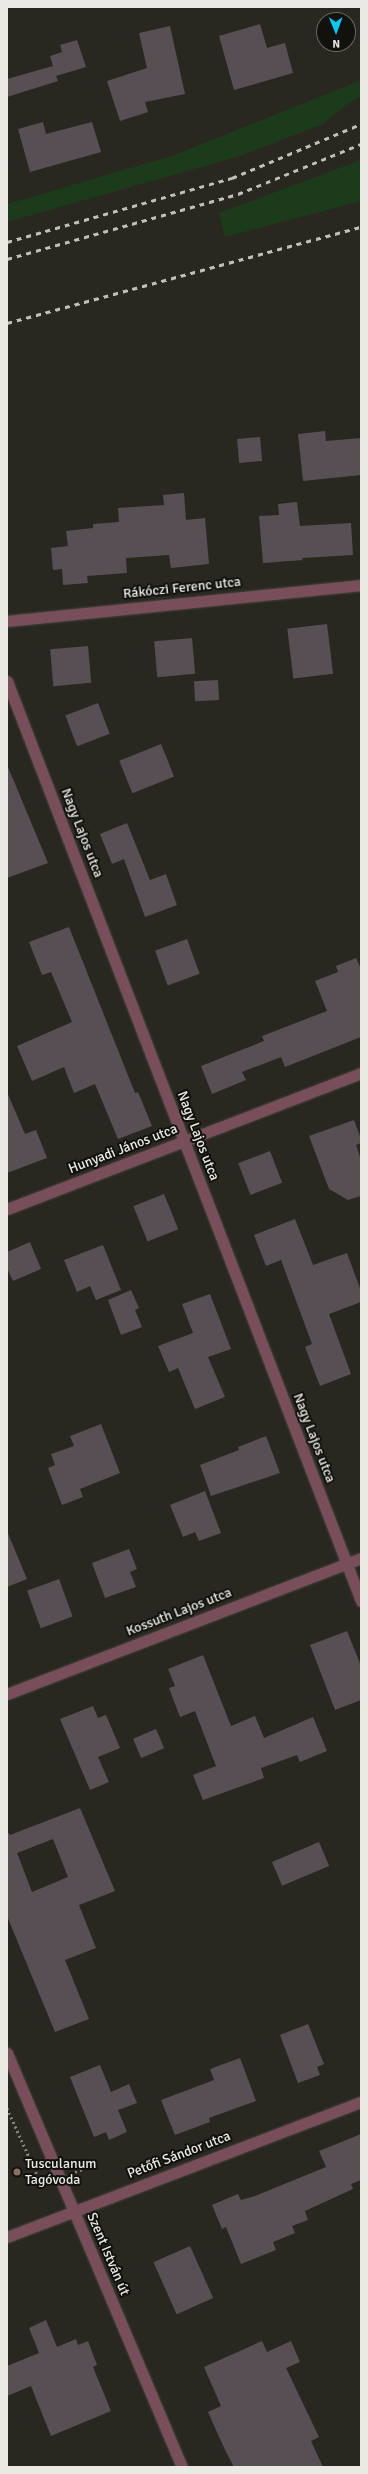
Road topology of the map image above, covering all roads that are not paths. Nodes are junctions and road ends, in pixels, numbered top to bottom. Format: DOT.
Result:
graph roads {
  1 [pos="361,585"];
  2 [pos="7,621"];
  3 [pos="7,681"];
  4 [pos="361,1073"];
  5 [pos="185,1142"];
  6 [pos="7,1208"];
  7 [pos="361,1558"];
  8 [pos="346,1564"];
  9 [pos="361,1601"];
  10 [pos="7,1694"];
  11 [pos="7,2054"];
  12 [pos="361,2102"];
  13 [pos="74,2211"];
  14 [pos="7,2237"];
  15 [pos="182,2467"];
  1 -- 2 [label="street, Rákóczi Ferenc utca"];
  3 -- 5 [label="street, Nagy Lajos utca"];
  4 -- 5 [label="street, Hunyadi János utca"];
  5 -- 6 [label="street, Hunyadi János utca"];
  5 -- 8 [label="street, Nagy Lajos utca"];
  7 -- 8 [label="street, Kossuth Lajos utca"];
  8 -- 9 [label="street, Nagy Lajos utca"];
  8 -- 10 [label="street, Kossuth Lajos utca"];
  11 -- 13 [label="street, Szent István út"];
  12 -- 13 [label="street, Petőfi Sándor utca"];
  13 -- 14 [label="street, Petőfi Sándor utca"];
  13 -- 15 [label="street, Szent István út"];
}
